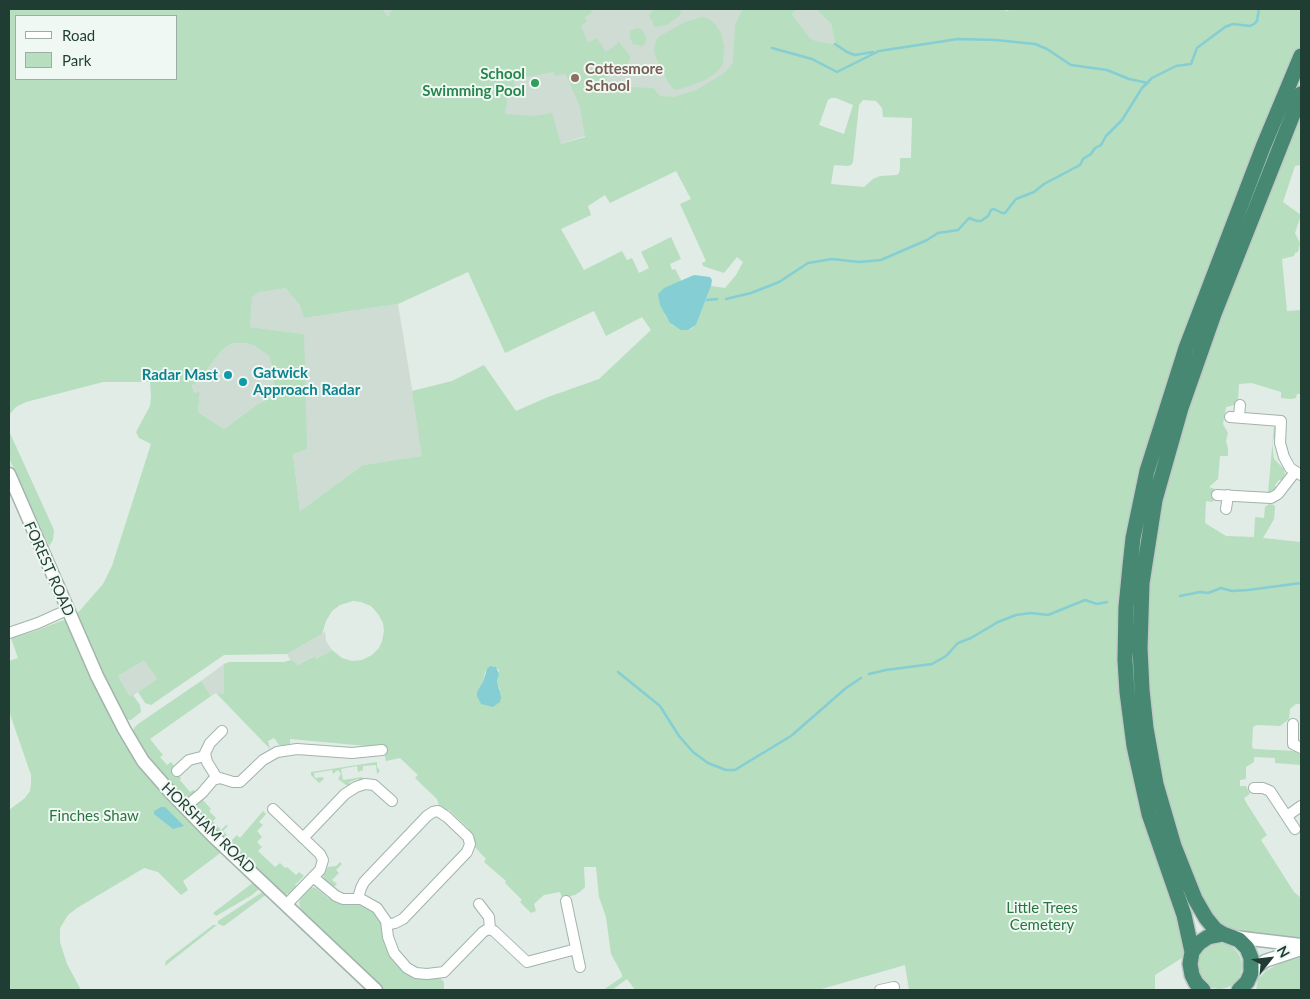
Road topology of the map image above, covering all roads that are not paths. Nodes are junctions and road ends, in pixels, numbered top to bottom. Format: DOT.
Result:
graph roads {
  1 [pos="1301,56"];
  2 [pos="1301,94"];
  3 [pos="1240,405"];
  4 [pos="1282,410"];
  5 [pos="1281,421"];
  6 [pos="9,474"];
  7 [pos="1298,474"];
  8 [pos="1216,495"];
  9 [pos="1228,495"];
  10 [pos="1226,509"];
  11 [pos="67,610"];
  12 [pos="9,633"];
  13 [pos="79,636"];
  14 [pos="1293,724"];
  15 [pos="222,731"];
  16 [pos="1301,748"];
  17 [pos="382,750"];
  18 [pos="205,756"];
  19 [pos="177,771"];
  20 [pos="217,778"];
  21 [pos="1254,788"];
  22 [pos="392,801"];
  23 [pos="1301,806"];
  24 [pos="185,807"];
  25 [pos="273,809"];
  26 [pos="1287,816"];
  27 [pos="1296,829"];
  28 [pos="303,838"];
  29 [pos="313,877"];
  30 [pos="358,898"];
  31 [pos="566,901"];
  32 [pos="286,904"];
  33 [pos="478,904"];
  34 [pos="387,925"];
  35 [pos="490,929"];
  36 [pos="1229,936"];
  37 [pos="1301,947"];
  38 [pos="576,949"];
  39 [pos="1192,952"];
  40 [pos="580,967"];
  41 [pos="1244,986"];
  42 [pos="894,987"];
  43 [pos="376,990"];
  44 [pos="880,990"];
  45 [pos="1203,990"];
  1 -- 39 [label="highway"];
  2 -- 36 [label="highway"];
  3 -- 5 [label="street"];
  4 -- 5 [label="street"];
  5 -- 7 [label="street"];
  6 -- 11 [label="street, FOREST ROAD"];
  7 -- 9 [label="street"];
  8 -- 9 [label="street"];
  9 -- 10 [label="street"];
  11 -- 12 [label="street"];
  11 -- 13 [label="street, FOREST ROAD"];
  13 -- 24 [label="street, HORSHAM ROAD"];
  14 -- 16 [label="street"];
  15 -- 18 [label="street"];
  17 -- 20 [label="street"];
  18 -- 19 [label="street"];
  18 -- 20 [label="street"];
  20 -- 24 [label="street"];
  21 -- 26 [label="street"];
  22 -- 28 [label="street"];
  23 -- 26 [label="street"];
  24 -- 32 [label="street, HORSHAM ROAD"];
  25 -- 28 [label="street"];
  26 -- 27 [label="street"];
  28 -- 29 [label="street"];
  29 -- 30 [label="street"];
  29 -- 32 [label="street"];
  30 -- 34 [label="street"];
  30 -- 34 [label="street"];
  31 -- 38 [label="street"];
  32 -- 43 [label="street, HORSHAM ROAD"];
  33 -- 35 [label="street"];
  34 -- 35 [label="street"];
  35 -- 38 [label="street"];
  36 -- 37 [label="street"];
  36 -- 39 [label="highway"];
  36 -- 41 [label="highway"];
  37 -- 41 [label="street"];
  38 -- 40 [label="street"];
  39 -- 45 [label="highway"];
  42 -- 44 [label="street"];
}
